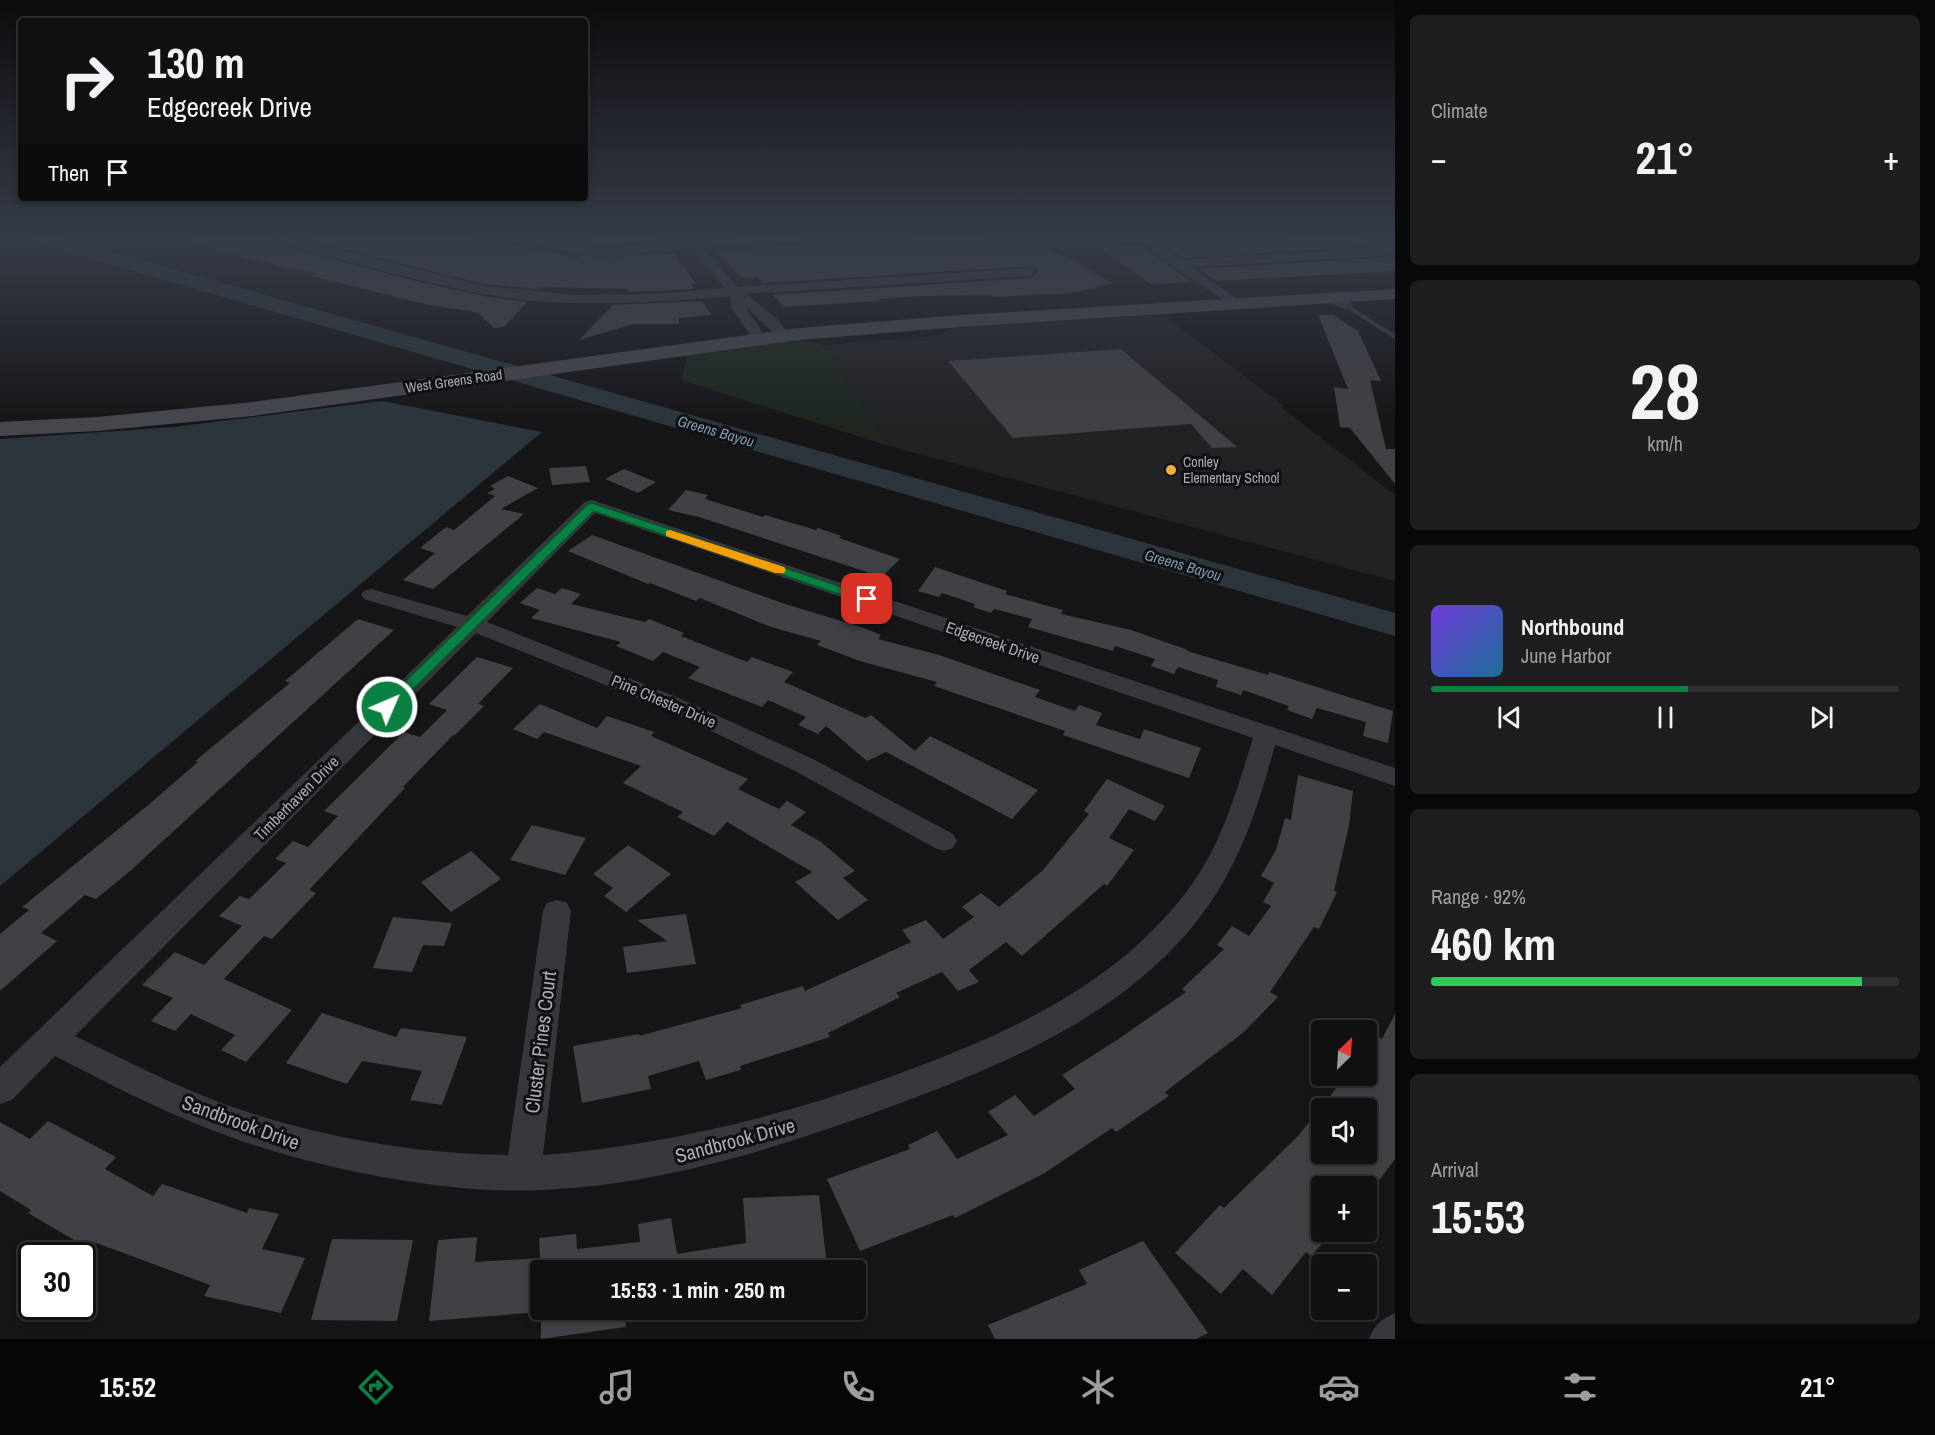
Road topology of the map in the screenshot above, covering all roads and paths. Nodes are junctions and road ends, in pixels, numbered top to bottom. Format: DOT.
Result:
graph roads {
  1 [pos="547,299"];
  2 [pos="632,299"];
  3 [pos="736,299"];
  4 [pos="744,299"];
  5 [pos="1209,299"];
  6 [pos="1268,299"];
  7 [pos="1357,299"];
  8 [pos="1339,302"];
  9 [pos="784,336"];
  10 [pos="1395,337"];
  11 [pos="759,338"];
  12 [pos="0,429"];
  13 [pos="592,506"];
  14 [pos="371,595"];
  15 [pos="471,624"];
  16 [pos="1266,734"];
  17 [pos="1395,777"];
  18 [pos="944,841"];
  19 [pos="557,911"];
  20 [pos="51,1039"];
  21 [pos="0,1089"];
  22 [pos="523,1173"];
  23 [pos="1395,1334"];
  24 [pos="1389,1339"];
  1 -- 2 [label="street"];
  3 -- 11 [label="street"];
  4 -- 9 [label="street"];
  5 -- 9 [label="main road, West Greens Road"];
  6 -- 8 [label="main road, West Greens Road"];
  7 -- 8 [label="main road, West Greens Road"];
  8 -- 10 [label="lane"];
  9 -- 11 [label="main road, West Greens Road"];
  11 -- 12 [label="main road, West Greens Road"];
  13 -- 15 [label="street, Timberhaven Drive"];
  13 -- 16 [label="street, Edgecreek Drive"];
  14 -- 15 [label="street, Pine Chester Drive"];
  15 -- 18 [label="street, Pine Chester Drive"];
  15 -- 20 [label="street, Timberhaven Drive"];
  16 -- 17 [label="street, Edgecreek Drive"];
  16 -- 22 [label="street, Sandbrook Drive"];
  19 -- 22 [label="street, Cluster Pines Court"];
  20 -- 21 [label="street, Timberhaven Drive"];
  20 -- 22 [label="street, Sandbrook Drive"];
  23 -- 24 [label="street"];
}
